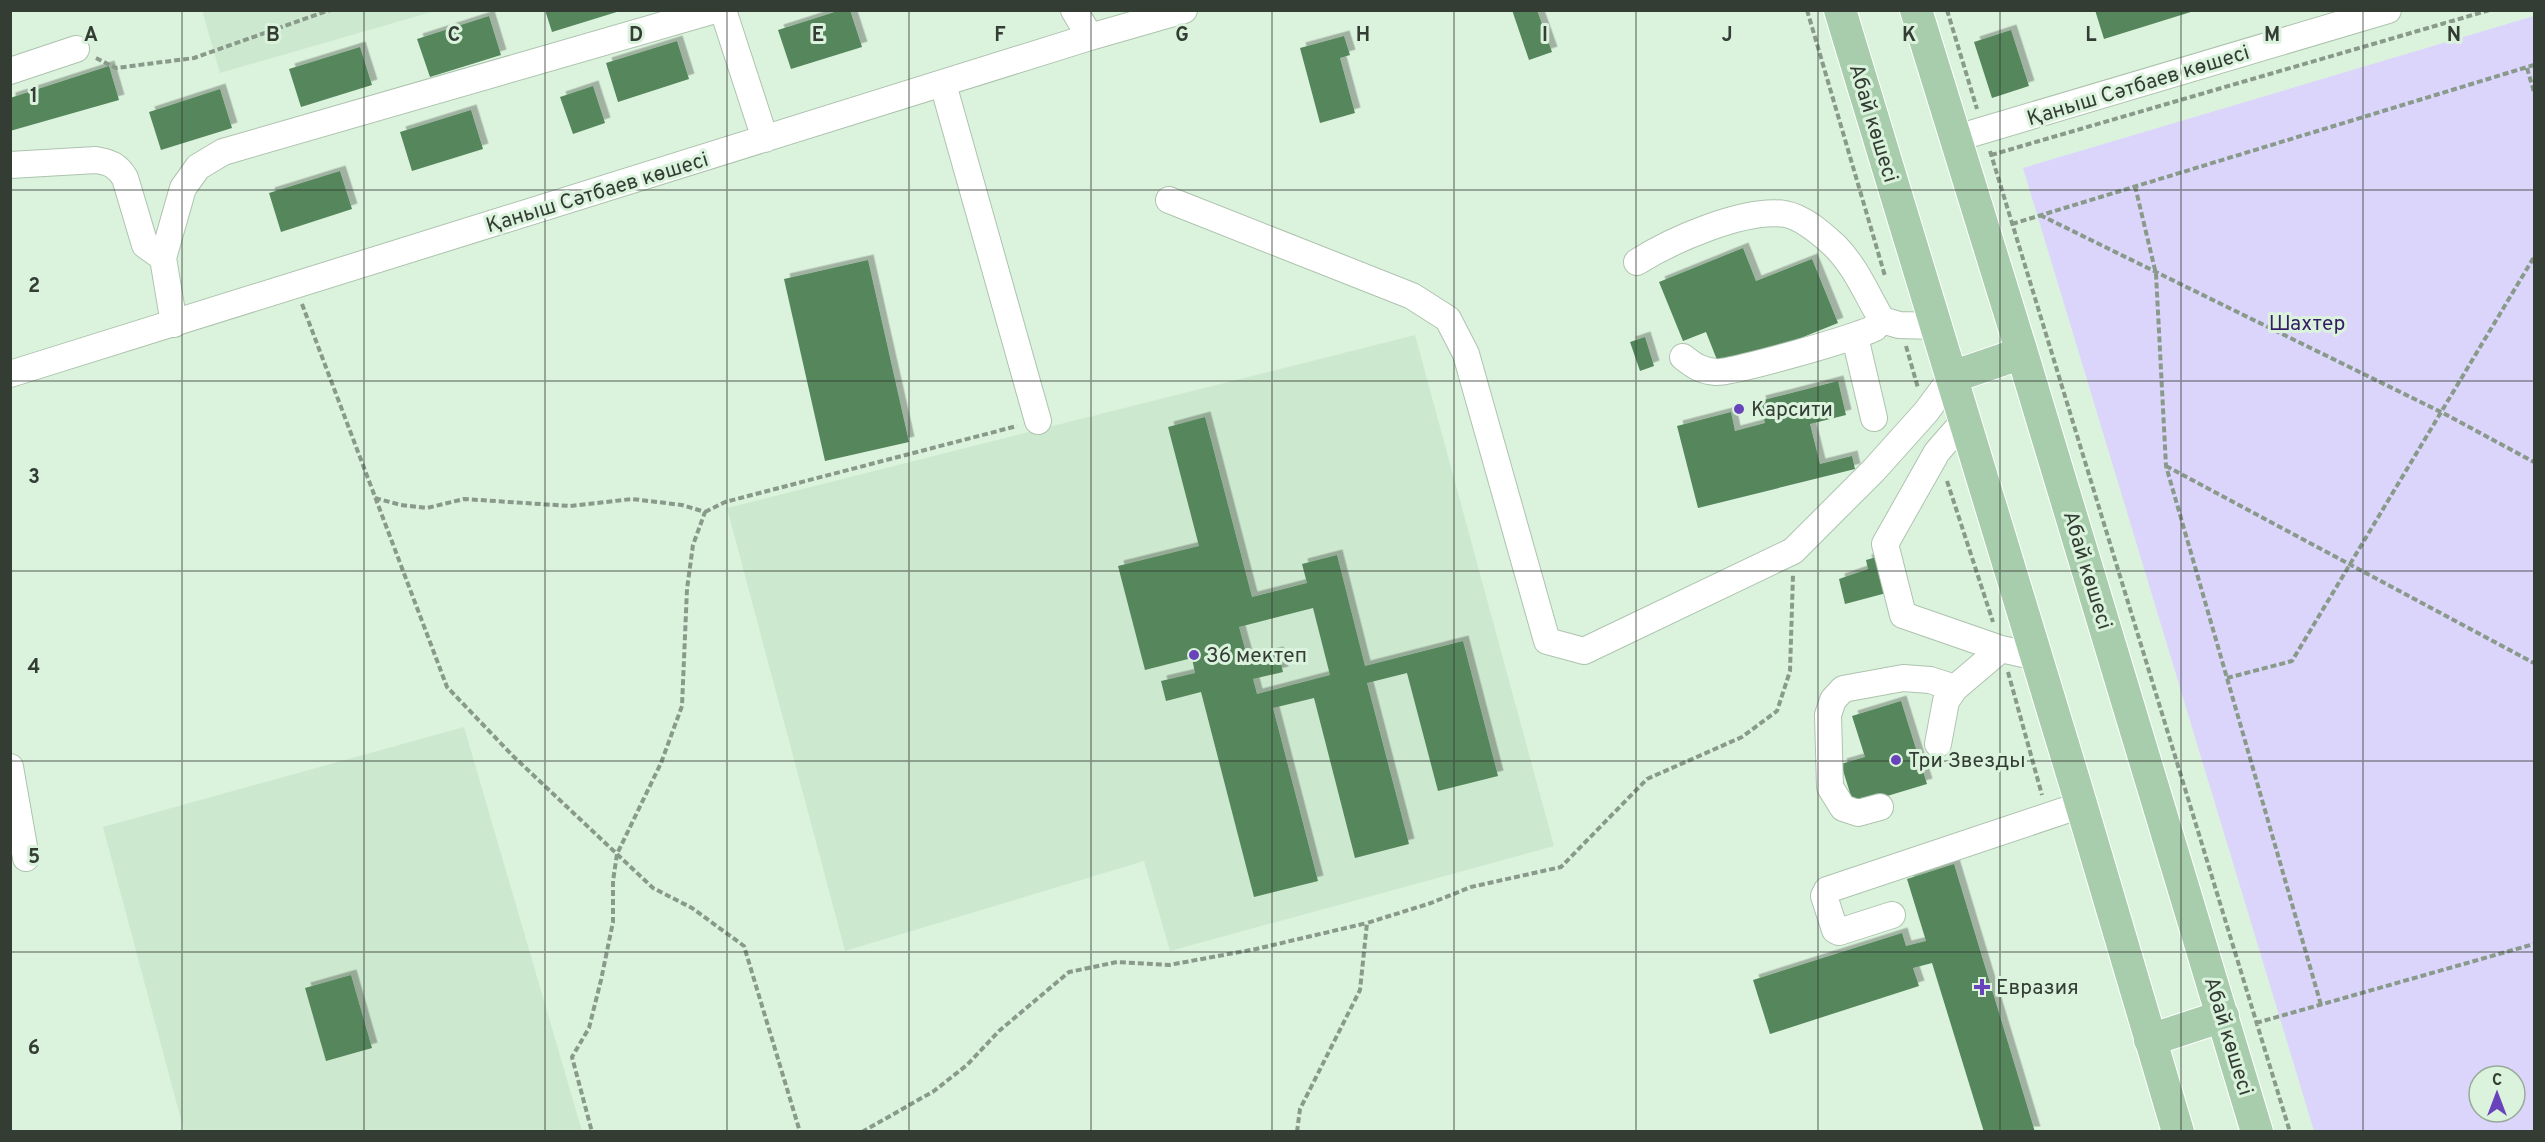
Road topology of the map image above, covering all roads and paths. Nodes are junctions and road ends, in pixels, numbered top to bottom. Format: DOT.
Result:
graph roads {
  1 [pos="330,10"];
  2 [pos="715,10"];
  3 [pos="723,10"];
  4 [pos="1074,10"];
  5 [pos="1184,10"];
  6 [pos="1840,10"];
  7 [pos="1916,10"];
  8 [pos="1947,10"];
  9 [pos="2388,10"];
  10 [pos="2490,10"];
  11 [pos="1090,37"];
  12 [pos="76,49"];
  13 [pos="2535,65"];
  14 [pos="2527,68"];
  15 [pos="10,71"];
  16 [pos="943,84"];
  17 [pos="2535,92"];
  18 [pos="1970,134"];
  19 [pos="765,140"];
  20 [pos="1991,155"];
  21 [pos="10,165"];
  22 [pos="2135,186"];
  23 [pos="1169,200"];
  24 [pos="2040,215"];
  25 [pos="2012,224"];
  26 [pos="2535,257"];
  27 [pos="163,258"];
  28 [pos="1637,262"];
  29 [pos="2156,274"];
  30 [pos="295,286"];
  31 [pos="1882,320"];
  32 [pos="174,324"];
  33 [pos="1936,326"];
  34 [pos="1855,337"];
  35 [pos="2022,353"];
  36 [pos="1683,357"];
  37 [pos="10,374"];
  38 [pos="1952,377"];
  39 [pos="2443,413"];
  40 [pos="1874,418"];
  41 [pos="1965,420"];
  42 [pos="1038,421"];
  43 [pos="2535,462"];
  44 [pos="2166,466"];
  45 [pos="375,498"];
  46 [pos="705,512"];
  47 [pos="1793,551"];
  48 [pos="2350,564"];
  49 [pos="2001,649"];
  50 [pos="2037,657"];
  51 [pos="2535,663"];
  52 [pos="2227,678"];
  53 [pos="1954,687"];
  54 [pos="1938,744"];
  55 [pos="10,767"];
  56 [pos="2081,805"];
  57 [pos="1880,807"];
  58 [pos="617,854"];
  59 [pos="27,858"];
  60 [pos="1892,915"];
  61 [pos="1367,923"];
  62 [pos="2535,944"];
  63 [pos="2321,1005"];
  64 [pos="2223,1016"];
  65 [pos="2256,1023"];
  66 [pos="2150,1040"];
  67 [pos="592,1131"];
  68 [pos="800,1131"];
  69 [pos="862,1131"];
  70 [pos="1297,1131"];
  71 [pos="2178,1131"];
  72 [pos="2257,1131"];
  73 [pos="2290,1131"];
  1 -- 12 [label="path"];
  2 -- 27 [label="street"];
  3 -- 19 [label="street"];
  4 -- 11 [label="street"];
  5 -- 11 [label="street, Қаныш Сәтбаев көшесі"];
  6 -- 33 [label="main road, Абай көшесі"];
  7 -- 18 [label="main road, Абай көшесі"];
  8 -- 18 [label="path"];
  9 -- 18 [label="street, Қаныш Сәтбаев көшесі"];
  10 -- 20 [label="path"];
  11 -- 16 [label="street, Қаныш Сәтбаев көшесі"];
  12 -- 15 [label="street"];
  13 -- 14 [label="path"];
  14 -- 17 [label="path"];
  14 -- 22 [label="path"];
  16 -- 19 [label="street, Қаныш Сәтбаев көшесі"];
  16 -- 42 [label="street"];
  18 -- 20 [label="path"];
  18 -- 35 [label="main road, Абай көшесі"];
  19 -- 30 [label="street, Қаныш Сәтбаев көшесі"];
  20 -- 25 [label="path"];
  21 -- 27 [label="street"];
  22 -- 24 [label="path"];
  22 -- 29 [label="path"];
  23 -- 47 [label="street"];
  24 -- 25 [label="path"];
  24 -- 29 [label="path"];
  25 -- 65 [label="path"];
  26 -- 39 [label="path"];
  27 -- 32 [label="street"];
  28 -- 31 [label="street"];
  29 -- 39 [label="path"];
  29 -- 44 [label="path"];
  30 -- 32 [label="street, Қаныш Сәтбаев көшесі"];
  30 -- 45 [label="path"];
  31 -- 33 [label="street"];
  31 -- 34 [label="street"];
  32 -- 37 [label="street, Қаныш Сәтбаев көшесі"];
  33 -- 38 [label="main road, Абай көшесі"];
  34 -- 36 [label="street"];
  34 -- 40 [label="street"];
  35 -- 38 [label="main road"];
  35 -- 64 [label="main road, Абай көшесі"];
  38 -- 41 [label="main road, Абай көшесі"];
  38 -- 47 [label="street"];
  39 -- 43 [label="path"];
  39 -- 48 [label="path"];
  41 -- 49 [label="street"];
  41 -- 50 [label="main road, Абай көшесі"];
  42 -- 46 [label="path"];
  44 -- 48 [label="path"];
  44 -- 52 [label="path"];
  45 -- 46 [label="path"];
  45 -- 58 [label="path"];
  46 -- 58 [label="path"];
  47 -- 61 [label="path"];
  48 -- 51 [label="path"];
  48 -- 52 [label="path"];
  49 -- 50 [label="street"];
  49 -- 53 [label="street"];
  50 -- 56 [label="main road, Абай көшесі"];
  52 -- 63 [label="path"];
  53 -- 54 [label="street"];
  53 -- 57 [label="street"];
  55 -- 59 [label="street"];
  56 -- 60 [label="street"];
  56 -- 66 [label="main road, Абай көшесі"];
  58 -- 67 [label="path"];
  58 -- 68 [label="path"];
  61 -- 69 [label="path"];
  61 -- 70 [label="path"];
  62 -- 63 [label="path"];
  63 -- 65 [label="path"];
  64 -- 66 [label="main road"];
  64 -- 72 [label="main road, Абай көшесі"];
  65 -- 73 [label="path"];
  66 -- 71 [label="main road, Абай көшесі"];
}
